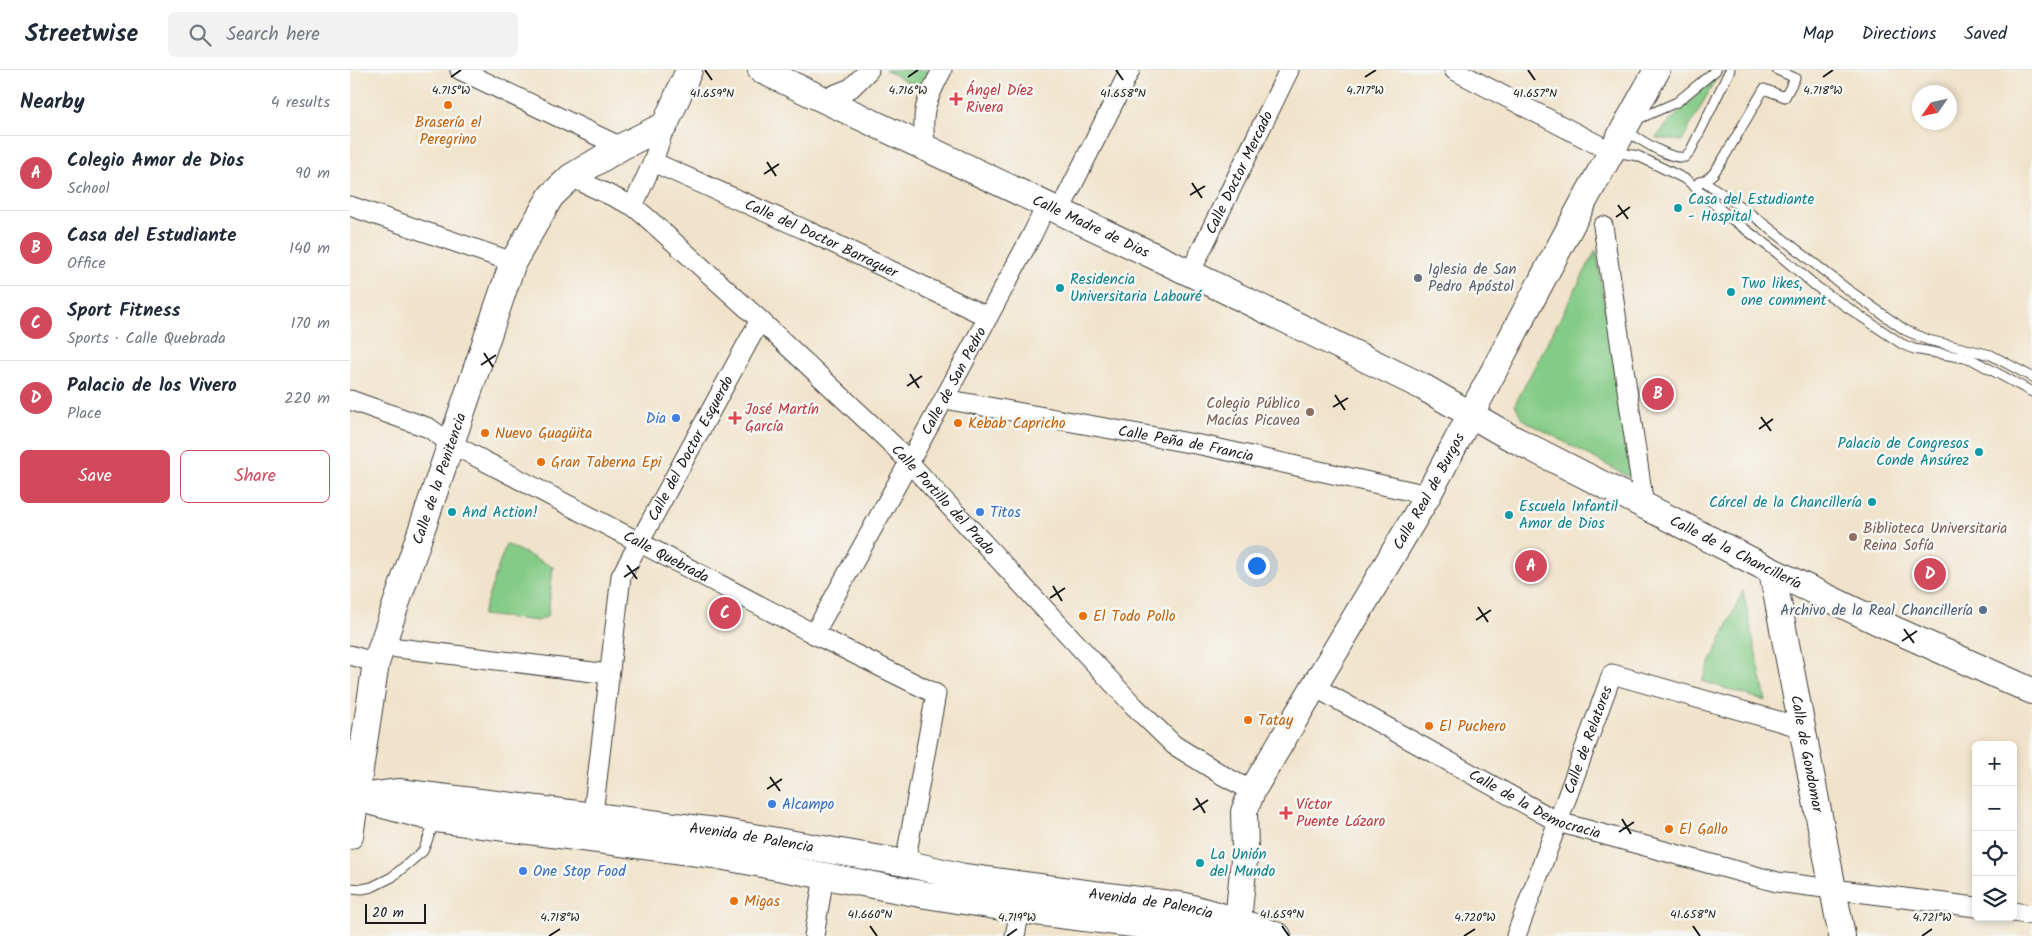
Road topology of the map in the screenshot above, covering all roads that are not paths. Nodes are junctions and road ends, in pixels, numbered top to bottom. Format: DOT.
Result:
graph roads {
  1 [pos="460,70"];
  2 [pos="689,70"];
  3 [pos="761,70"];
  4 [pos="869,70"];
  5 [pos="942,70"];
  6 [pos="1130,70"];
  7 [pos="1289,70"];
  8 [pos="1454,70"];
  9 [pos="1716,70"];
  10 [pos="1730,70"];
  11 [pos="1777,70"];
  12 [pos="1656,79"];
  13 [pos="823,99"];
  14 [pos="665,125"];
  15 [pos="1621,135"];
  16 [pos="621,147"];
  17 [pos="926,148"];
  18 [pos="653,162"];
  19 [pos="571,176"];
  20 [pos="1687,180"];
  21 [pos="1704,181"];
  22 [pos="350,206"];
  23 [pos="633,206"];
  24 [pos="1053,207"];
  25 [pos="1603,226"];
  26 [pos="513,262"];
  27 [pos="1190,273"];
  28 [pos="988,317"];
  29 [pos="760,320"];
  30 [pos="2032,377"];
  31 [pos="2032,392"];
  32 [pos="350,400"];
  33 [pos="944,400"];
  34 [pos="1471,414"];
  35 [pos="450,443"];
  36 [pos="909,464"];
  37 [pos="1428,495"];
  38 [pos="1644,506"];
  39 [pos="638,542"];
  40 [pos="1772,571"];
  41 [pos="814,634"];
  42 [pos="379,654"];
  43 [pos="350,655"];
  44 [pos="609,674"];
  45 [pos="1314,686"];
  46 [pos="2032,691"];
  47 [pos="1803,728"];
  48 [pos="1252,790"];
  49 [pos="352,798"];
  50 [pos="593,814"];
  51 [pos="436,819"];
  52 [pos="1558,822"];
  53 [pos="350,836"];
  54 [pos="905,863"];
  55 [pos="824,876"];
  56 [pos="350,888"];
  57 [pos="1833,888"];
  58 [pos="1972,907"];
  59 [pos="1020,910"];
  60 [pos="2017,913"];
  61 [pos="2032,915"];
  62 [pos="1236,929"];
  63 [pos="814,936"];
  64 [pos="1015,936"];
  65 [pos="1278,936"];
  66 [pos="1516,936"];
  67 [pos="1842,936"];
  1 -- 16 [label="street"];
  2 -- 14 [label="main road"];
  3 -- 13 [label="main road, Calle Madre de Dios"];
  4 -- 13 [label="street"];
  5 -- 17 [label="street"];
  6 -- 24 [label="street, Calle de San Pedro"];
  7 -- 27 [label="street, Calle Doctor Mercado"];
  8 -- 15 [label="street"];
  9 -- 15 [label="lane"];
  10 -- 15 [label="lane"];
  11 -- 21 [label="lane"];
  12 -- 15 [label="main road, Calle Real de Burgos"];
  13 -- 17 [label="main road, Calle Madre de Dios"];
  14 -- 16 [label="main road, Calle de la Penitencia"];
  14 -- 18 [label="street"];
  15 -- 20 [label="lane"];
  15 -- 34 [label="main road, Calle Real de Burgos"];
  16 -- 19 [label="main road, Calle de la Penitencia"];
  17 -- 24 [label="main road, Calle Madre de Dios"];
  18 -- 23 [label="street"];
  18 -- 28 [label="street, Calle del Doctor Barraquer"];
  19 -- 23 [label="street, Calle Portillo del Prado"];
  19 -- 26 [label="main road, Calle de la Penitencia"];
  20 -- 21 [label="lane"];
  20 -- 31 [label="lane"];
  21 -- 30 [label="lane"];
  22 -- 26 [label="street"];
  23 -- 29 [label="street, Calle Portillo del Prado"];
  24 -- 27 [label="main road, Calle Madre de Dios"];
  24 -- 28 [label="street, Calle de San Pedro"];
  25 -- 38 [label="street"];
  26 -- 35 [label="main road, Calle de la Penitencia"];
  27 -- 34 [label="main road, Calle Madre de Dios"];
  28 -- 33 [label="street, Calle de San Pedro"];
  29 -- 36 [label="street, Calle Portillo del Prado"];
  29 -- 39 [label="street, Calle del Doctor Esquerdo"];
  32 -- 35 [label="street, Calle Quebrada"];
  33 -- 36 [label="street, Calle de San Pedro"];
  33 -- 37 [label="street, Calle Peña de Francia"];
  34 -- 37 [label="main road, Calle Real de Burgos"];
  34 -- 38 [label="main road, Calle de la Chancillería"];
  35 -- 39 [label="street, Calle Quebrada"];
  35 -- 42 [label="main road, Calle de la Penitencia"];
  36 -- 41 [label="street, Calle de San Pedro"];
  36 -- 48 [label="street, Calle Portillo del Prado"];
  37 -- 45 [label="main road, Calle Real de Burgos"];
  38 -- 40 [label="main road, Calle de la Chancillería"];
  39 -- 41 [label="street, Calle Quebrada"];
  39 -- 44 [label="street, Calle del Doctor Esquerdo"];
  40 -- 46 [label="main road, Calle de la Chancillería"];
  40 -- 47 [label="main road, Calle de Gondomar"];
  41 -- 54 [label="street, Calle Quebrada"];
  42 -- 43 [label="street"];
  42 -- 44 [label="street"];
  42 -- 49 [label="main road, Calle de la Penitencia"];
  44 -- 50 [label="street, Calle del Doctor Esquerdo"];
  45 -- 48 [label="main road, Calle Real de Burgos"];
  45 -- 52 [label="street, Calle de la Democracia"];
  47 -- 52 [label="street, Calle de Relatores"];
  47 -- 57 [label="main road, Calle de Gondomar"];
  48 -- 62 [label="main road, Calle Real de Burgos"];
  49 -- 50 [label="main road, Avenida de Palencia"];
  49 -- 51 [label="main road, Avenida de Palencia"];
  49 -- 53 [label="main road, Calle de la Penitencia"];
  50 -- 54 [label="main road, Avenida de Palencia"];
  51 -- 55 [label="main road, Avenida de Palencia"];
  51 -- 56 [label="lane"];
  52 -- 57 [label="street, Calle de la Democracia"];
  52 -- 66 [label="street, Calle de Relatores"];
  54 -- 62 [label="main road, Avenida de Palencia"];
  55 -- 59 [label="main road, Avenida de Palencia"];
  55 -- 63 [label="street"];
  57 -- 58 [label="street, Calle de la Democracia"];
  57 -- 67 [label="main road, Calle de Gondomar"];
  59 -- 62 [label="main road, Avenida de Palencia"];
  59 -- 64 [label="street"];
  60 -- 61 [label="street"];
  62 -- 65 [label="main road"];
}
